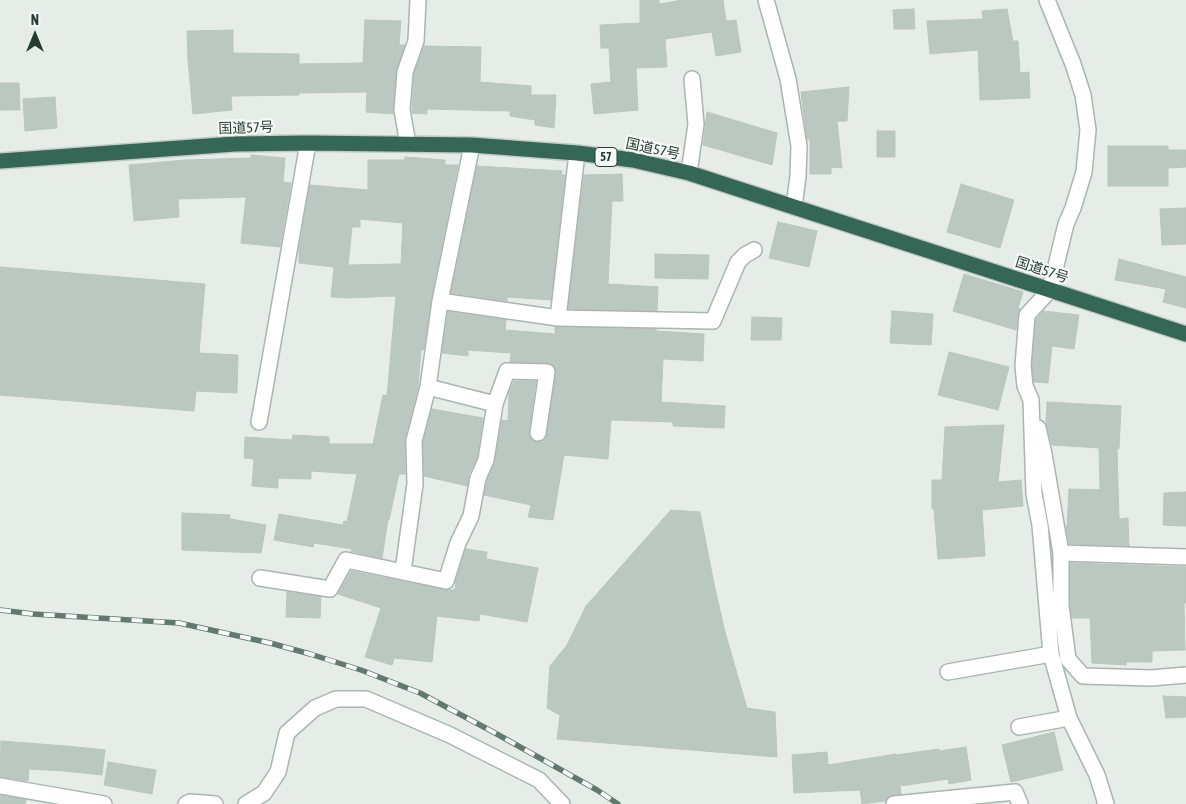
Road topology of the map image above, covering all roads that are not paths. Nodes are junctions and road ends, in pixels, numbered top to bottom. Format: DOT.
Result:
graph roads {
  1 [pos="418,0"];
  2 [pos="766,0"];
  3 [pos="1047,0"];
  4 [pos="692,79"];
  5 [pos="308,143"];
  6 [pos="408,144"];
  7 [pos="472,145"];
  8 [pos="576,152"];
  9 [pos="0,161"];
  10 [pos="689,173"];
  11 [pos="794,207"];
  12 [pos="754,250"];
  13 [pos="1050,290"];
  14 [pos="440,301"];
  15 [pos="558,318"];
  16 [pos="1186,334"];
  17 [pos="428,387"];
  18 [pos="1031,400"];
  19 [pos="495,404"];
  20 [pos="259,422"];
  21 [pos="538,433"];
  22 [pos="1061,553"];
  23 [pos="1186,557"];
  24 [pos="403,571"];
  25 [pos="260,578"];
  26 [pos="1051,654"];
  27 [pos="948,672"];
  28 [pos="1186,675"];
  29 [pos="1069,718"];
  30 [pos="1019,727"];
  31 [pos="0,786"];
  32 [pos="104,804"];
  33 [pos="186,804"];
  34 [pos="215,804"];
  35 [pos="246,804"];
  36 [pos="562,804"];
  37 [pos="894,804"];
  38 [pos="1020,804"];
  39 [pos="1106,804"];
  1 -- 6 [label="street"];
  2 -- 11 [label="street"];
  3 -- 13 [label="street"];
  4 -- 10 [label="street"];
  5 -- 6 [label="highway, 国道57号 / 57"];
  5 -- 9 [label="highway, 国道57号 / 57"];
  5 -- 20 [label="street"];
  6 -- 7 [label="highway, 国道57号 / 57"];
  7 -- 8 [label="highway, 国道57号 / 57"];
  7 -- 14 [label="street"];
  8 -- 10 [label="highway, 国道57号 / 57"];
  8 -- 15 [label="street"];
  10 -- 11 [label="highway, 国道57号 / 57"];
  11 -- 13 [label="highway, 国道57号 / 57"];
  12 -- 15 [label="street"];
  13 -- 16 [label="highway, 国道57号 / 57"];
  13 -- 18 [label="street"];
  14 -- 15 [label="street"];
  14 -- 17 [label="street"];
  17 -- 19 [label="street"];
  17 -- 24 [label="street"];
  18 -- 22 [label="street"];
  18 -- 26 [label="street"];
  19 -- 21 [label="street"];
  19 -- 24 [label="street"];
  22 -- 23 [label="street"];
  22 -- 28 [label="street"];
  24 -- 25 [label="street"];
  26 -- 27 [label="street"];
  26 -- 29 [label="street"];
  29 -- 30 [label="street"];
  29 -- 39 [label="street"];
  31 -- 32 [label="street"];
  33 -- 34 [label="street"];
  35 -- 36 [label="street"];
  37 -- 38 [label="street"];
}
